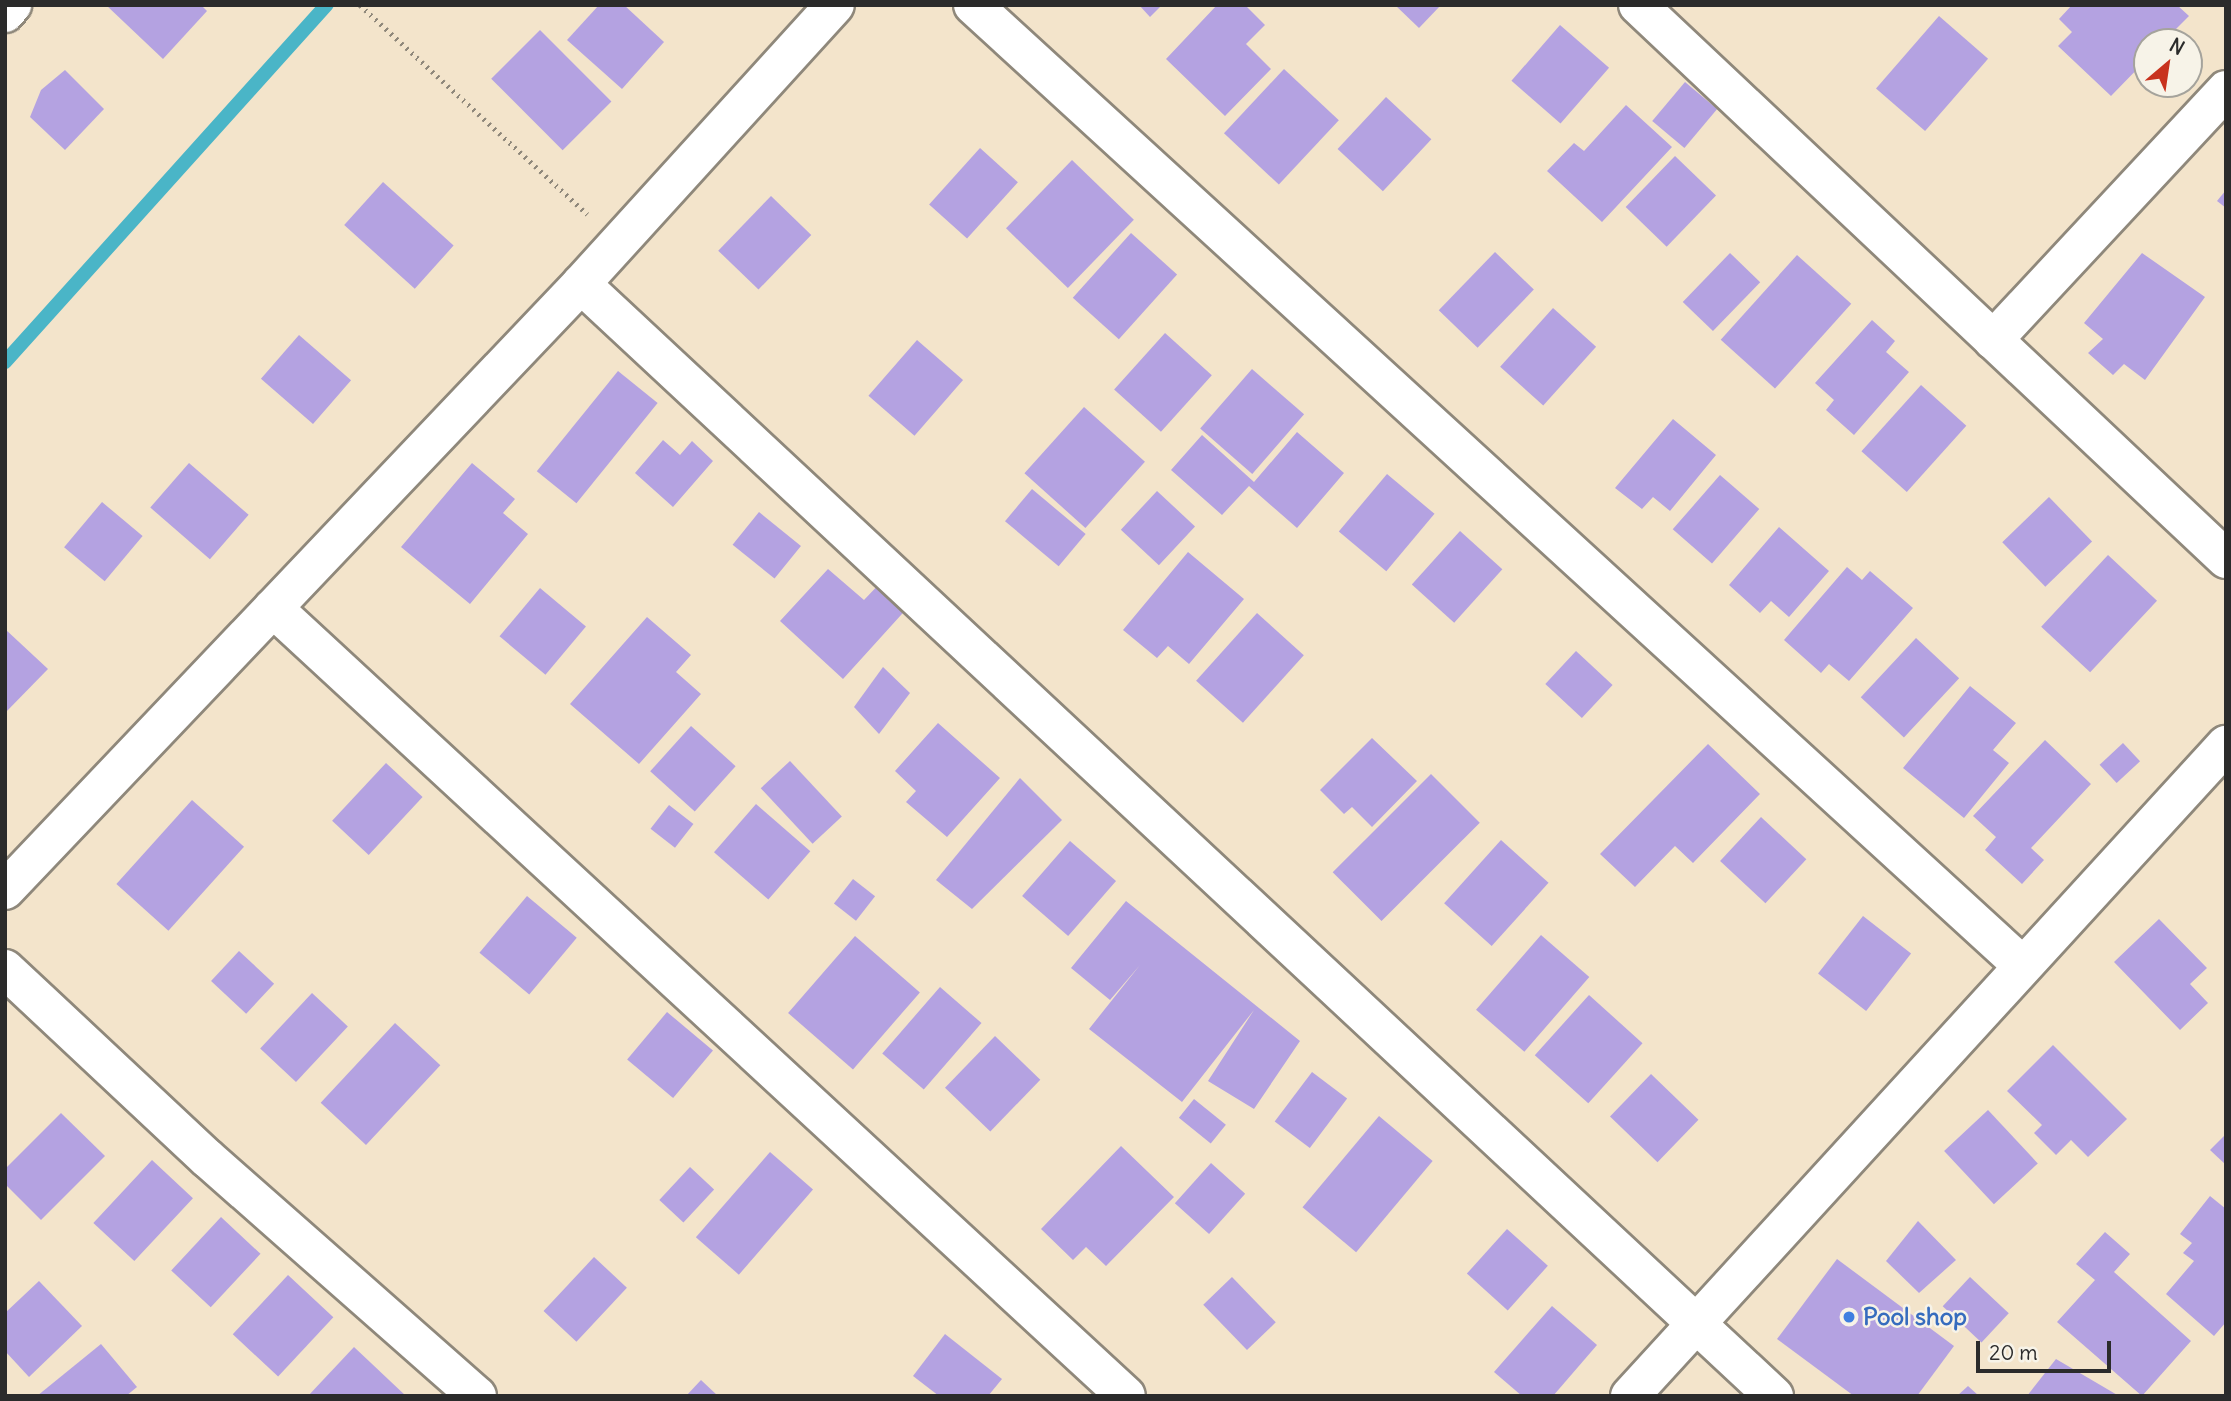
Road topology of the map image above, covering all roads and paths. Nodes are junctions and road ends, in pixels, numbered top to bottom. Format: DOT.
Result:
graph roads {
  1 [pos="12,5"];
  2 [pos="360,5"];
  3 [pos="835,5"];
  4 [pos="973,5"];
  5 [pos="1638,5"];
  6 [pos="5,13"];
  7 [pos="2226,90"];
  8 [pos="618,243"];
  9 [pos="581,284"];
  10 [pos="1993,340"];
  11 [pos="2226,559"];
  12 [pos="273,608"];
  13 [pos="2226,745"];
  14 [pos="5,890"];
  15 [pos="2023,966"];
  16 [pos="5,969"];
  17 [pos="1695,1325"];
  18 [pos="474,1395"];
  19 [pos="1126,1396"];
  20 [pos="1630,1396"];
  21 [pos="1774,1396"];
  1 -- 6 [label="street"];
  2 -- 8 [label="path"];
  3 -- 8 [label="street"];
  4 -- 15 [label="street"];
  5 -- 10 [label="street"];
  7 -- 10 [label="street"];
  8 -- 9 [label="street"];
  9 -- 12 [label="street"];
  9 -- 17 [label="street"];
  10 -- 11 [label="street"];
  12 -- 14 [label="street"];
  12 -- 19 [label="street"];
  13 -- 15 [label="street"];
  15 -- 17 [label="street"];
  16 -- 18 [label="street"];
  17 -- 20 [label="street"];
  17 -- 21 [label="street"];
}
